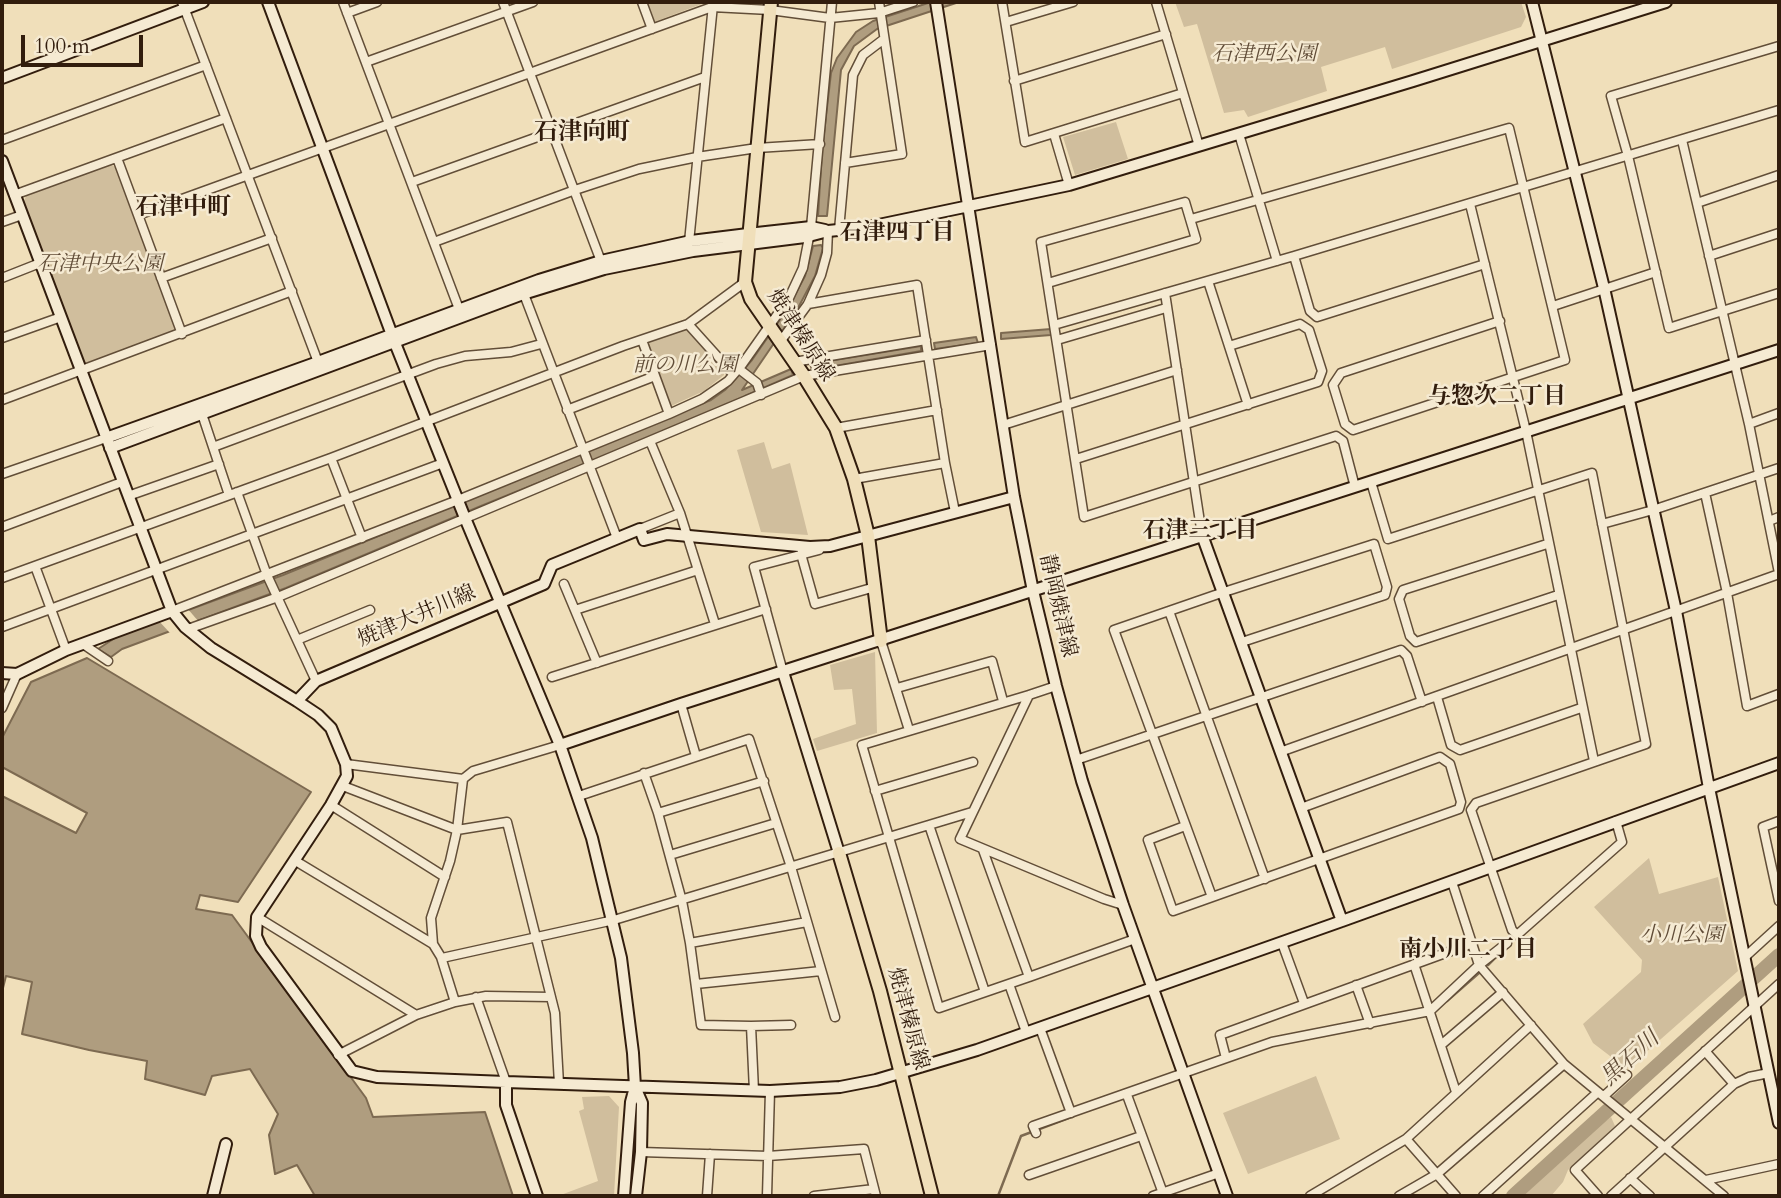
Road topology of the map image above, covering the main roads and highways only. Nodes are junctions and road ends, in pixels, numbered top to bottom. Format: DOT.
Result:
graph roads {
  1 [pos="770,6"];
  2 [pos="881,641"];
  3 [pos="839,853"];
  4 [pos="932,1196"];
  1 -- 2 [label="main road, 焼津榛原線"];
  3 -- 4 [label="main road, 焼津榛原線"];
}
